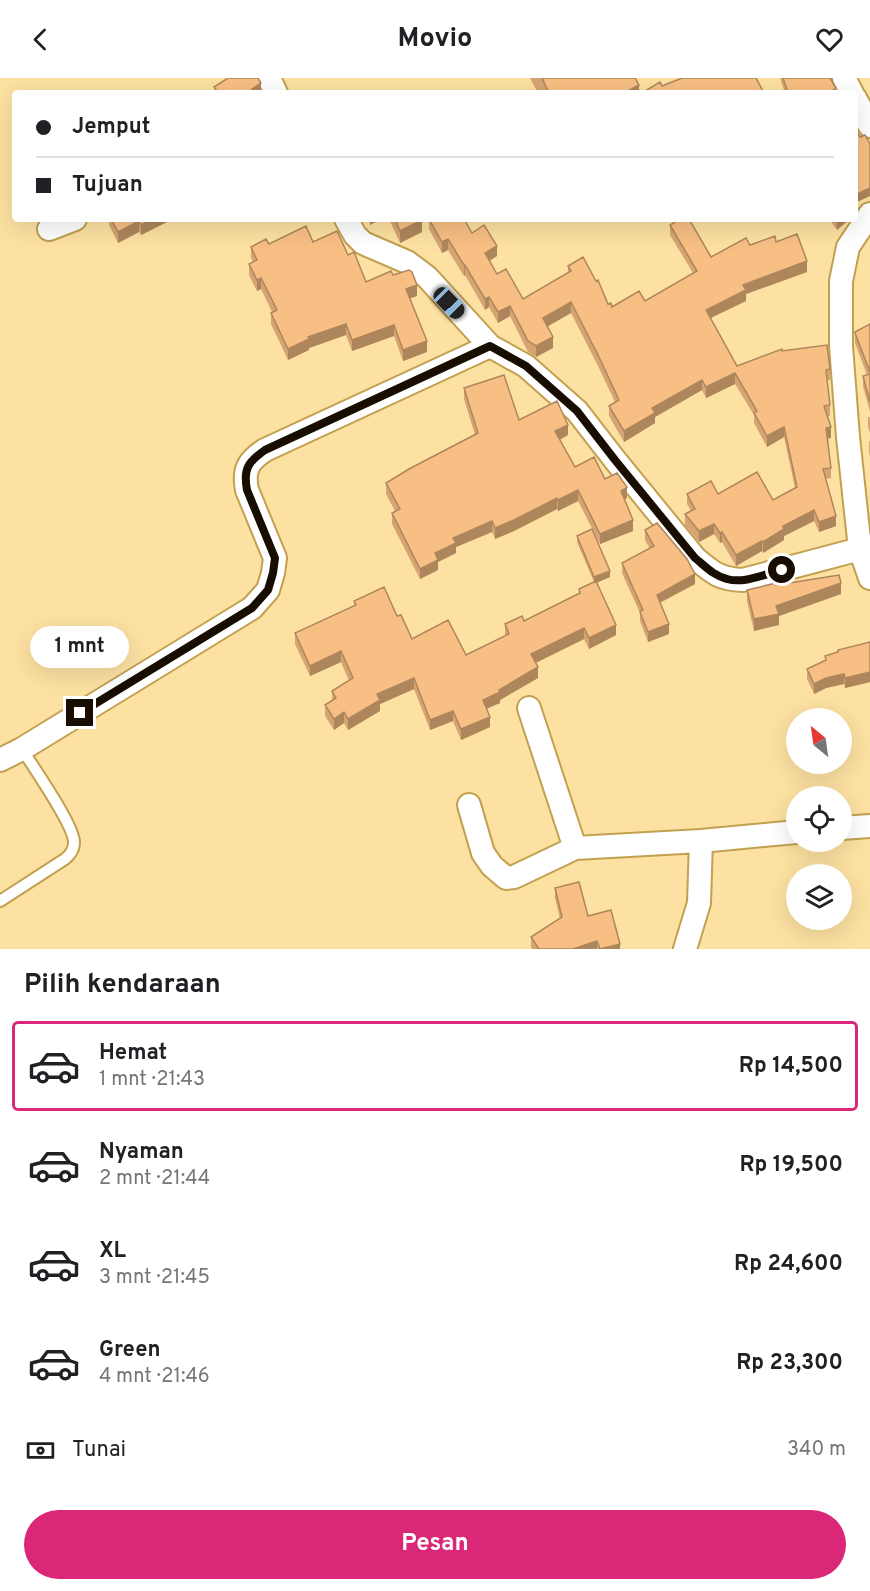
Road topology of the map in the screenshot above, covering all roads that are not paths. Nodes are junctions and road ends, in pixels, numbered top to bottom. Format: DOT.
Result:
graph roads {
  1 [pos="858,104"];
  2 [pos="870,126"];
  3 [pos="870,213"];
  4 [pos="67,222"];
  5 [pos="348,222"];
  6 [pos="49,229"];
  7 [pos="490,346"];
  8 [pos="865,547"];
  9 [pos="870,578"];
  10 [pos="529,708"];
  11 [pos="22,749"];
  12 [pos="0,760"];
  13 [pos="470,805"];
  14 [pos="870,826"];
  15 [pos="852,827"];
  16 [pos="786,833"];
  17 [pos="701,841"];
  18 [pos="575,848"];
  19 [pos="0,901"];
  20 [pos="686,949"];
  1 -- 2 [label="street"];
  3 -- 8 [label="street"];
  4 -- 6 [label="street"];
  5 -- 7 [label="street"];
  7 -- 8 [label="street"];
  7 -- 11 [label="street"];
  8 -- 9 [label="street"];
  10 -- 18 [label="street"];
  11 -- 12 [label="street"];
  11 -- 19 [label="lane"];
  13 -- 18 [label="street"];
  14 -- 15 [label="street"];
  16 -- 17 [label="street"];
  17 -- 18 [label="street"];
  17 -- 20 [label="street"];
}
